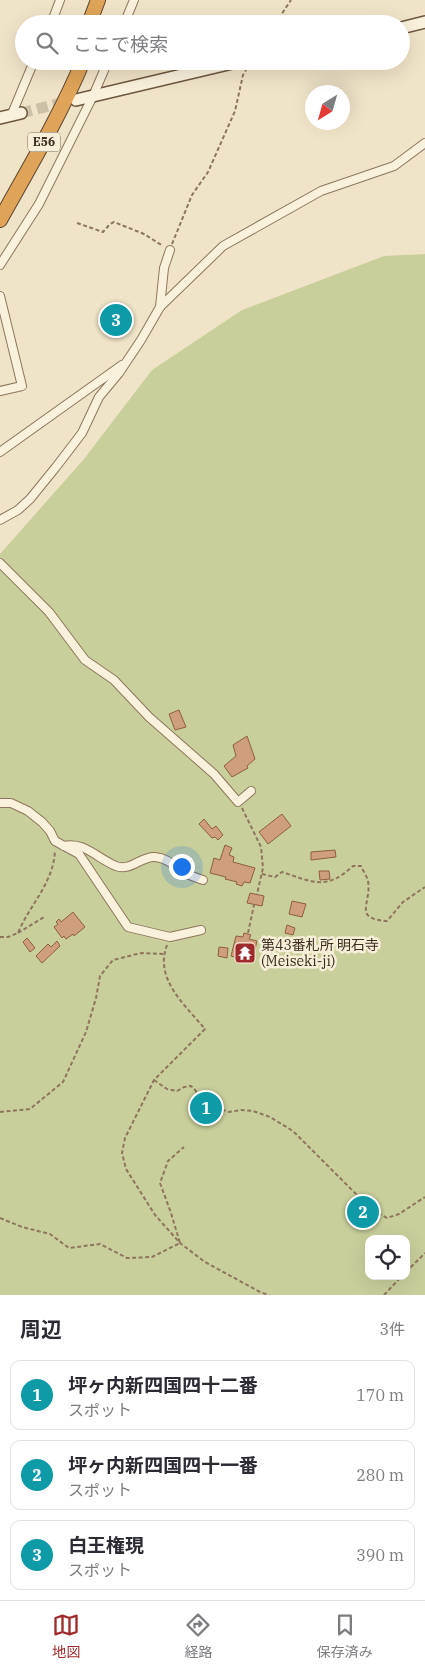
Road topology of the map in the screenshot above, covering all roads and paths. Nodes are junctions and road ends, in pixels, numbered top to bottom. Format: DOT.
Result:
graph roads {
  1 [pos="60,0"];
  2 [pos="98,0"];
  3 [pos="108,0"];
  4 [pos="134,0"];
  5 [pos="291,0"];
  6 [pos="54,15"];
  7 [pos="92,15"];
  8 [pos="102,15"];
  9 [pos="128,15"];
  10 [pos="281,15"];
  11 [pos="425,22"];
  12 [pos="410,26"];
  13 [pos="30,70"];
  14 [pos="69,70"];
  15 [pos="79,70"];
  16 [pos="104,70"];
  17 [pos="220,70"];
  18 [pos="244,70"];
  19 [pos="93,96"];
  20 [pos="76,100"];
  21 [pos="11,116"];
  22 [pos="425,142"];
  23 [pos="0,205"];
  24 [pos="0,220"];
  25 [pos="77,223"];
  26 [pos="170,250"];
  27 [pos="0,265"];
  28 [pos="0,296"];
  29 [pos="160,307"];
  30 [pos="125,362"];
  31 [pos="0,391"];
  32 [pos="0,452"];
  33 [pos="0,520"];
  34 [pos="0,563"];
  35 [pos="251,791"];
  36 [pos="238,802"];
  37 [pos="0,803"];
  38 [pos="55,841"];
  39 [pos="64,846"];
  40 [pos="262,874"];
  41 [pos="203,880"];
  42 [pos="425,887"];
  43 [pos="257,894"];
  44 [pos="254,905"];
  45 [pos="44,917"];
  46 [pos="201,930"];
  47 [pos="18,933"];
  48 [pos="248,933"];
  49 [pos="0,937"];
  50 [pos="170,937"];
  51 [pos="163,954"];
  52 [pos="154,1080"];
  53 [pos="0,1112"];
  54 [pos="184,1147"];
  55 [pos="425,1197"];
  56 [pos="0,1218"];
  57 [pos="180,1244"];
  58 [pos="425,1253"];
  59 [pos="410,1268"];
  60 [pos="398,1280"];
  61 [pos="269,1295"];
  62 [pos="384,1295"];
  1 -- 6 [label="street"];
  2 -- 7 [label="highway"];
  3 -- 8 [label="highway"];
  4 -- 9 [label="street"];
  5 -- 10 [label="path"];
  11 -- 12 [label="main road"];
  13 -- 21 [label="street"];
  14 -- 23 [label="highway, E56"];
  15 -- 24 [label="highway, E56"];
  16 -- 19 [label="street"];
  17 -- 19 [label="main road"];
  18 -- 26 [label="path"];
  19 -- 20 [label="main road"];
  19 -- 27 [label="street"];
  22 -- 29 [label="street"];
  25 -- 26 [label="path"];
  26 -- 29 [label="street"];
  28 -- 31 [label="street"];
  29 -- 30 [label="street"];
  30 -- 32 [label="street"];
  30 -- 33 [label="street"];
  34 -- 36 [label="street"];
  35 -- 36 [label="street"];
  36 -- 40 [label="path"];
  37 -- 38 [label="street"];
  38 -- 39 [label="street"];
  38 -- 47 [label="path"];
  39 -- 41 [label="street"];
  39 -- 50 [label="street"];
  40 -- 42 [label="path"];
  40 -- 43 [label="path"];
  44 -- 48 [label="path"];
  45 -- 47 [label="path"];
  46 -- 50 [label="street"];
  47 -- 49 [label="path"];
  50 -- 51 [label="path"];
  51 -- 52 [label="path"];
  51 -- 53 [label="path"];
  52 -- 55 [label="path"];
  52 -- 57 [label="path"];
  54 -- 57 [label="path"];
  56 -- 57 [label="path"];
  57 -- 61 [label="path"];
  58 -- 59 [label="path"];
  60 -- 62 [label="path"];
}
